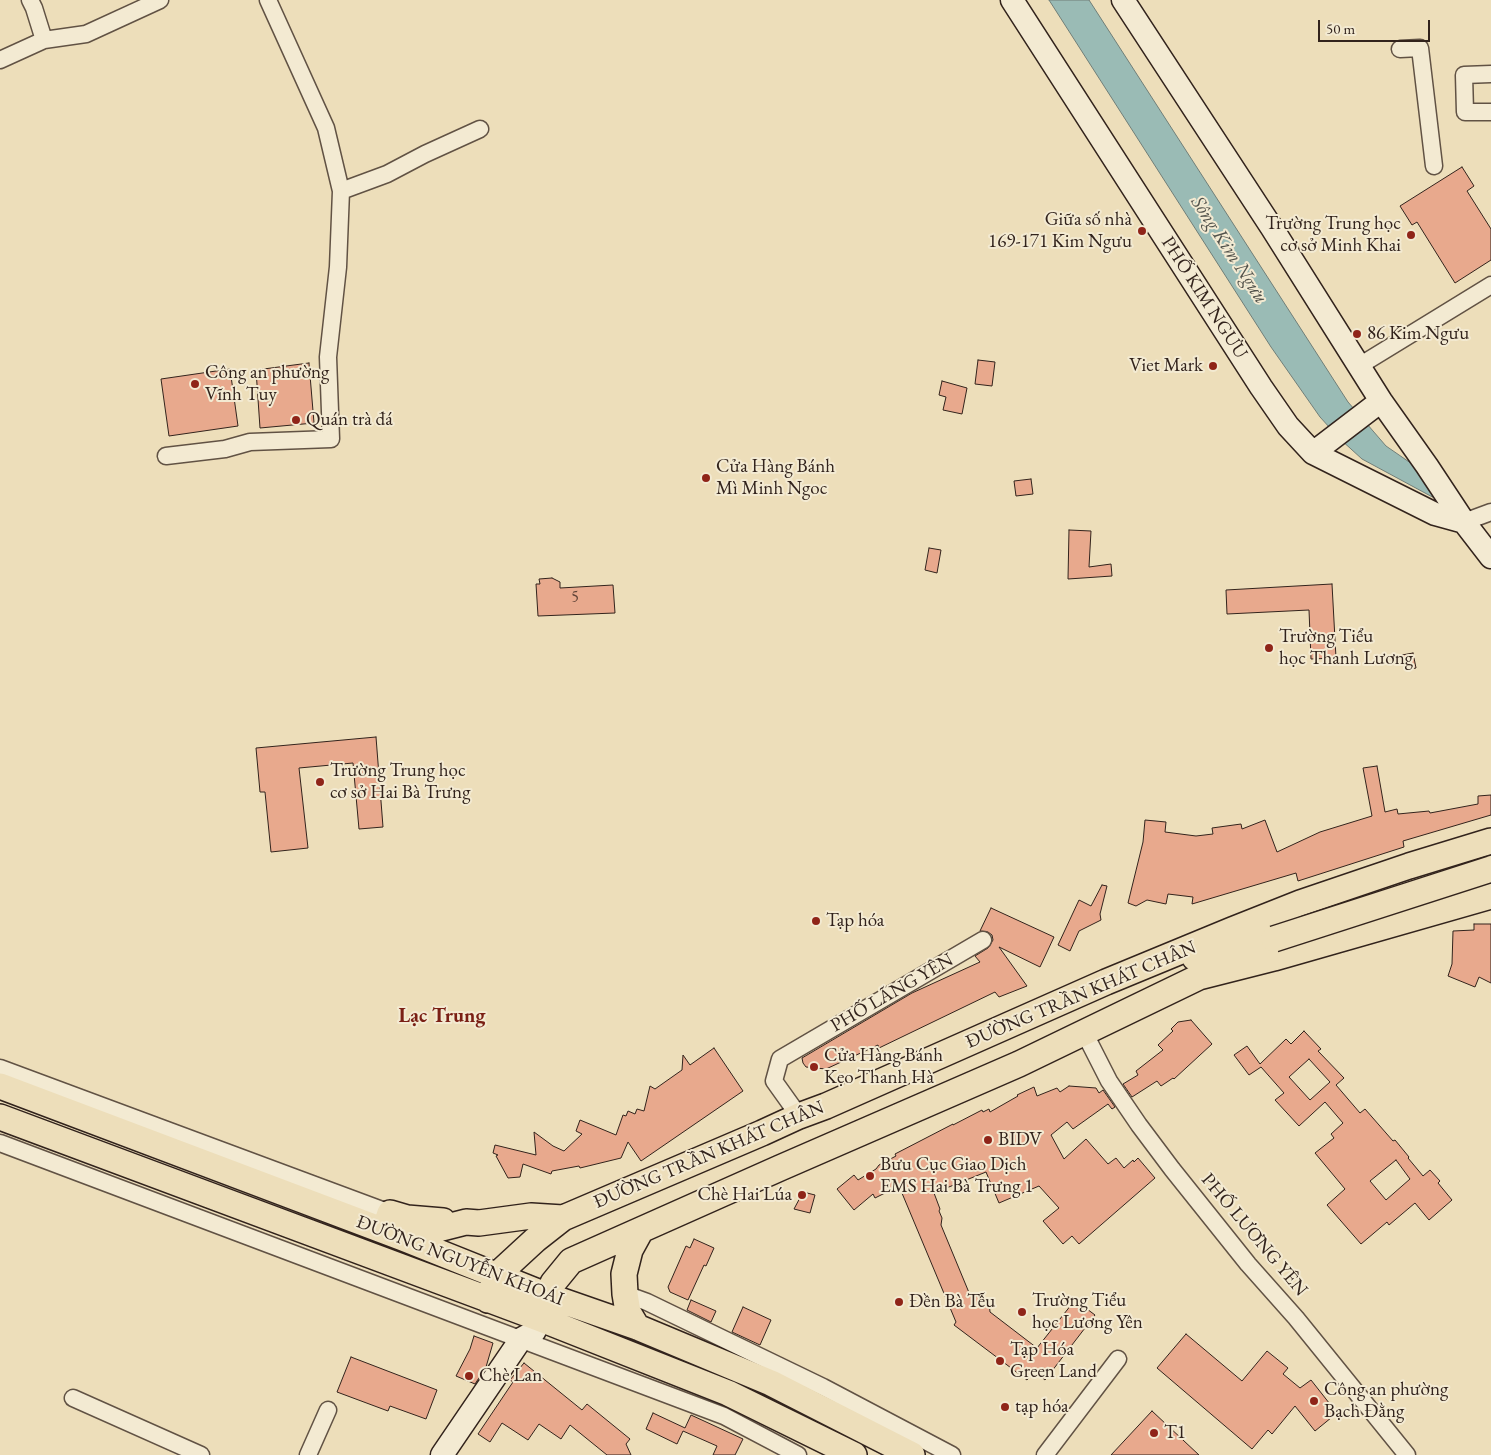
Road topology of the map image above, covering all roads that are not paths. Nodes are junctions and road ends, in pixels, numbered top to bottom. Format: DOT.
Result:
graph roads {
  1 [pos="30,0"];
  2 [pos="160,0"];
  3 [pos="268,0"];
  4 [pos="1012,0"];
  5 [pos="1124,0"];
  6 [pos="44,40"];
  7 [pos="1400,49"];
  8 [pos="0,60"];
  9 [pos="1491,74"];
  10 [pos="1491,112"];
  11 [pos="480,130"];
  12 [pos="1434,166"];
  13 [pos="341,191"];
  14 [pos="1491,285"];
  15 [pos="1360,366"];
  16 [pos="1375,406"];
  17 [pos="1320,447"];
  18 [pos="166,456"];
  19 [pos="1491,512"];
  20 [pos="1464,522"];
  21 [pos="1491,557"];
  22 [pos="1491,842"];
  23 [pos="1460,850"];
  24 [pos="1491,870"];
  25 [pos="1490,889"];
  26 [pos="1274,939"];
  27 [pos="983,940"];
  28 [pos="1155,963"];
  29 [pos="1199,977"];
  30 [pos="1084,1032"];
  31 [pos="0,1068"];
  32 [pos="0,1086"];
  33 [pos="798,1116"];
  34 [pos="0,1117"];
  35 [pos="0,1143"];
  36 [pos="817,1153"];
  37 [pos="563,1218"];
  38 [pos="392,1227"];
  39 [pos="640,1230"];
  40 [pos="497,1275"];
  41 [pos="625,1294"];
  42 [pos="488,1300"];
  43 [pos="538,1309"];
  44 [pos="637,1327"];
  45 [pos="521,1339"];
  46 [pos="1118,1359"];
  47 [pos="73,1398"];
  48 [pos="328,1410"];
  49 [pos="201,1455"];
  50 [pos="308,1455"];
  51 [pos="442,1455"];
  52 [pos="798,1455"];
  53 [pos="854,1455"];
  54 [pos="912,1455"];
  55 [pos="952,1455"];
  56 [pos="1046,1455"];
  57 [pos="1407,1455"];
  1 -- 6 [label="street"];
  2 -- 6 [label="street"];
  3 -- 13 [label="street"];
  4 -- 17 [label="main road, PHỐ KIM NGƯU"];
  5 -- 15 [label="main road"];
  6 -- 8 [label="street"];
  7 -- 12 [label="street"];
  9 -- 10 [label="street"];
  11 -- 13 [label="street"];
  13 -- 18 [label="street"];
  14 -- 15 [label="street"];
  15 -- 16 [label="main road"];
  16 -- 17 [label="main road"];
  16 -- 20 [label="main road"];
  17 -- 20 [label="main road, PHỐ KIM NGƯU"];
  19 -- 20 [label="street"];
  20 -- 21 [label="main road"];
  22 -- 23 [label="main road, ĐƯỜNG TRẦN KHÁT CHÂN"];
  23 -- 25 [label="main road"];
  23 -- 28 [label="main road, ĐƯỜNG TRẦN KHÁT CHÂN"];
  24 -- 26 [label="main road, bridge"];
  25 -- 29 [label="main road, ĐƯỜNG TRẦN KHÁT CHÂN"];
  26 -- 28 [label="main road"];
  26 -- 29 [label="main road"];
  27 -- 33 [label="street, PHỐ LÃNG YÊN"];
  28 -- 33 [label="main road, ĐƯỜNG TRẦN KHÁT CHÂN"];
  29 -- 30 [label="main road, ĐƯỜNG TRẦN KHÁT CHÂN"];
  30 -- 36 [label="main road, ĐƯỜNG TRẦN KHÁT CHÂN"];
  30 -- 57 [label="street, PHỐ LƯƠNG YÊN"];
  31 -- 38 [label="street, ĐƯỜNG NGUYỄN KHOÁI"];
  32 -- 38 [label="main road, ĐƯỜNG NGUYỄN KHOÁI"];
  33 -- 36 [label="main road"];
  33 -- 37 [label="main road, ĐƯỜNG TRẦN KHÁT CHÂN"];
  34 -- 42 [label="main road, ĐƯỜNG NGUYỄN KHOÁI"];
  35 -- 45 [label="street"];
  36 -- 39 [label="main road, ĐƯỜNG TRẦN KHÁT CHÂN"];
  37 -- 38 [label="main road"];
  37 -- 40 [label="main road, ĐƯỜNG TRẦN KHÁT CHÂN"];
  38 -- 40 [label="main road, ĐƯỜNG NGUYỄN KHOÁI"];
  39 -- 41 [label="main road"];
  39 -- 43 [label="main road, ĐƯỜNG TRẦN KHÁT CHÂN"];
  40 -- 42 [label="main road, ĐƯỜNG TRẦN KHÁT CHÂN"];
  40 -- 43 [label="main road, ĐƯỜNG NGUYỄN KHOÁI"];
  41 -- 44 [label="main road"];
  41 -- 55 [label="street"];
  42 -- 43 [label="main road, ĐƯỜNG NGUYỄN KHOÁI"];
  43 -- 44 [label="main road, ĐƯỜNG NGUYỄN KHOÁI"];
  43 -- 45 [label="main road"];
  43 -- 53 [label="main road, ĐƯỜNG NGUYỄN KHOÁI"];
  44 -- 54 [label="main road, ĐƯỜNG NGUYỄN KHOÁI"];
  45 -- 51 [label="main road"];
  45 -- 52 [label="street"];
  46 -- 56 [label="street"];
  47 -- 49 [label="street"];
  48 -- 50 [label="street"];
}
